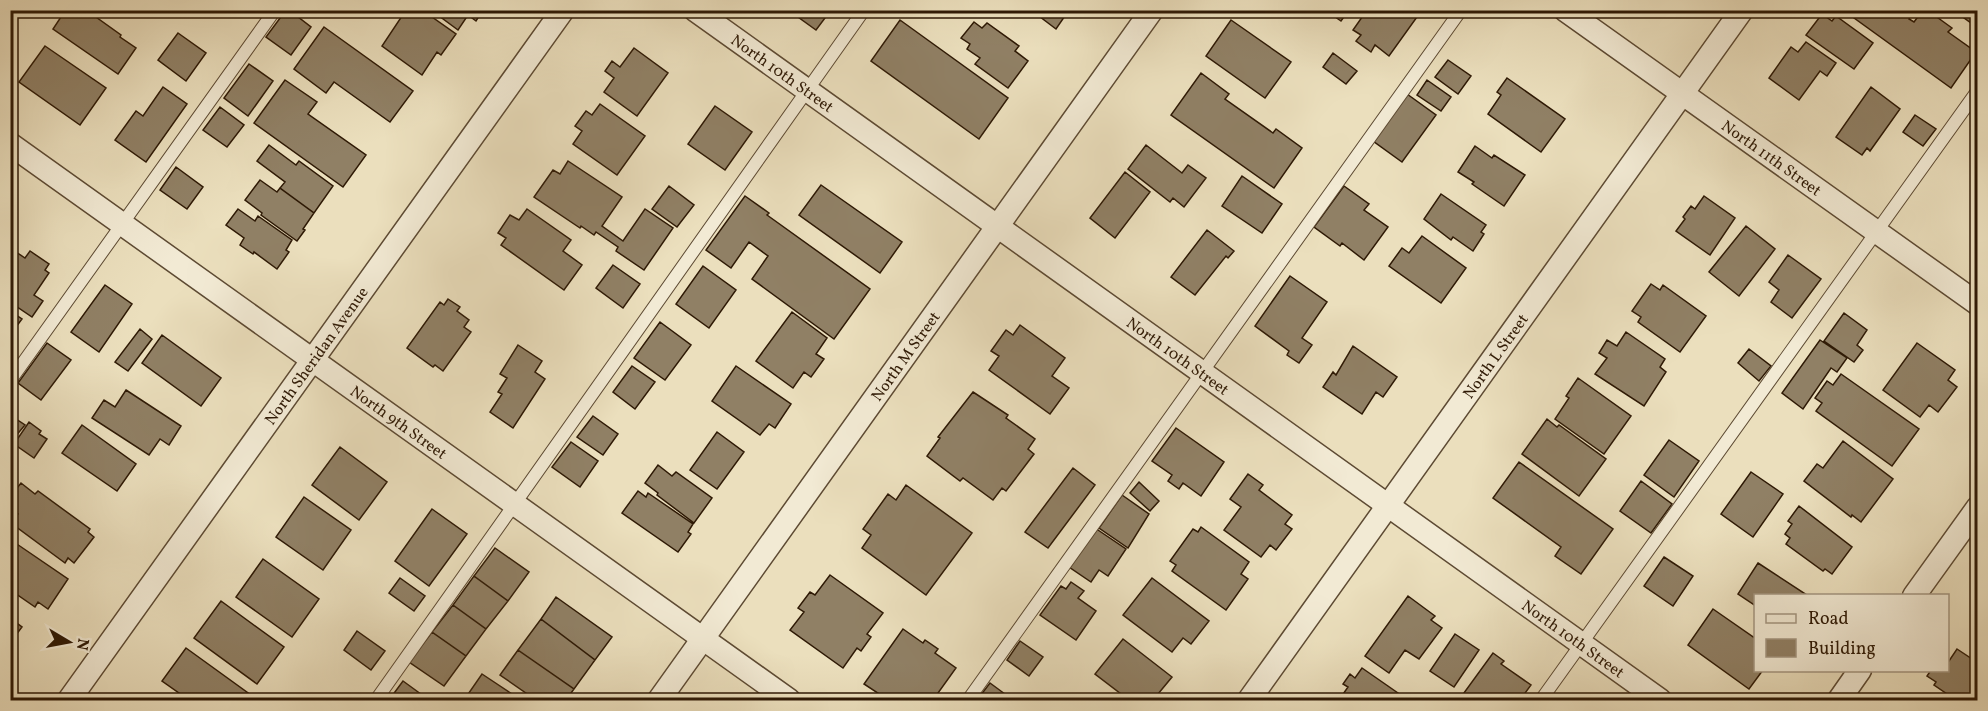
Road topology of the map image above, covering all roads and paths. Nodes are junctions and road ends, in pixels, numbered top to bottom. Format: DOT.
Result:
graph roads {
  1 [pos="275,10"];
  2 [pos="562,10"];
  3 [pos="695,10"];
  4 [pos="864,10"];
  5 [pos="1152,10"];
  6 [pos="1461,10"];
  7 [pos="1565,10"];
  8 [pos="1742,10"];
  9 [pos="1977,90"];
  10 [pos="807,91"];
  11 [pos="1682,94"];
  12 [pos="10,144"];
  13 [pos="123,224"];
  14 [pos="998,227"];
  15 [pos="1876,232"];
  16 [pos="1977,304"];
  17 [pos="312,360"];
  18 [pos="1202,373"];
  19 [pos="10,381"];
  20 [pos="515,505"];
  21 [pos="1388,506"];
  22 [pos="1977,507"];
  23 [pos="1915,594"];
  24 [pos="703,639"];
  25 [pos="1581,644"];
  26 [pos="1859,672"];
  27 [pos="69,700"];
  28 [pos="376,700"];
  29 [pos="659,700"];
  30 [pos="789,700"];
  31 [pos="968,700"];
  32 [pos="1249,700"];
  33 [pos="1541,700"];
  34 [pos="1660,700"];
  35 [pos="1839,700"];
  1 -- 13 [label="lane"];
  2 -- 17 [label="street, North Sheridan Avenue"];
  3 -- 10 [label="street, North 10th Street"];
  4 -- 10 [label="lane"];
  5 -- 14 [label="street, North M Street"];
  6 -- 18 [label="lane"];
  7 -- 11 [label="street, North 11th Street"];
  8 -- 11 [label="street, North L Street"];
  9 -- 15 [label="lane"];
  10 -- 14 [label="street, North 10th Street"];
  10 -- 20 [label="lane"];
  11 -- 15 [label="street, North 11th Street"];
  11 -- 21 [label="street, North L Street"];
  12 -- 13 [label="street, North 9th Street"];
  13 -- 17 [label="street, North 9th Street"];
  13 -- 19 [label="lane"];
  14 -- 18 [label="street, North 10th Street"];
  14 -- 24 [label="street, North M Street"];
  15 -- 16 [label="street, North 11th Street"];
  15 -- 25 [label="lane"];
  17 -- 20 [label="street, North 9th Street"];
  17 -- 27 [label="street, North Sheridan Avenue"];
  18 -- 21 [label="street, North 10th Street"];
  18 -- 31 [label="lane"];
  20 -- 24 [label="street, North 9th Street"];
  20 -- 28 [label="lane"];
  21 -- 25 [label="street, North 10th Street"];
  21 -- 32 [label="street, North L Street"];
  22 -- 23 [label="street"];
  24 -- 29 [label="street, North M Street"];
  24 -- 30 [label="street, North 9th Street"];
  25 -- 33 [label="lane"];
  25 -- 34 [label="street, North 10th Street"];
  26 -- 35 [label="street"];
}
